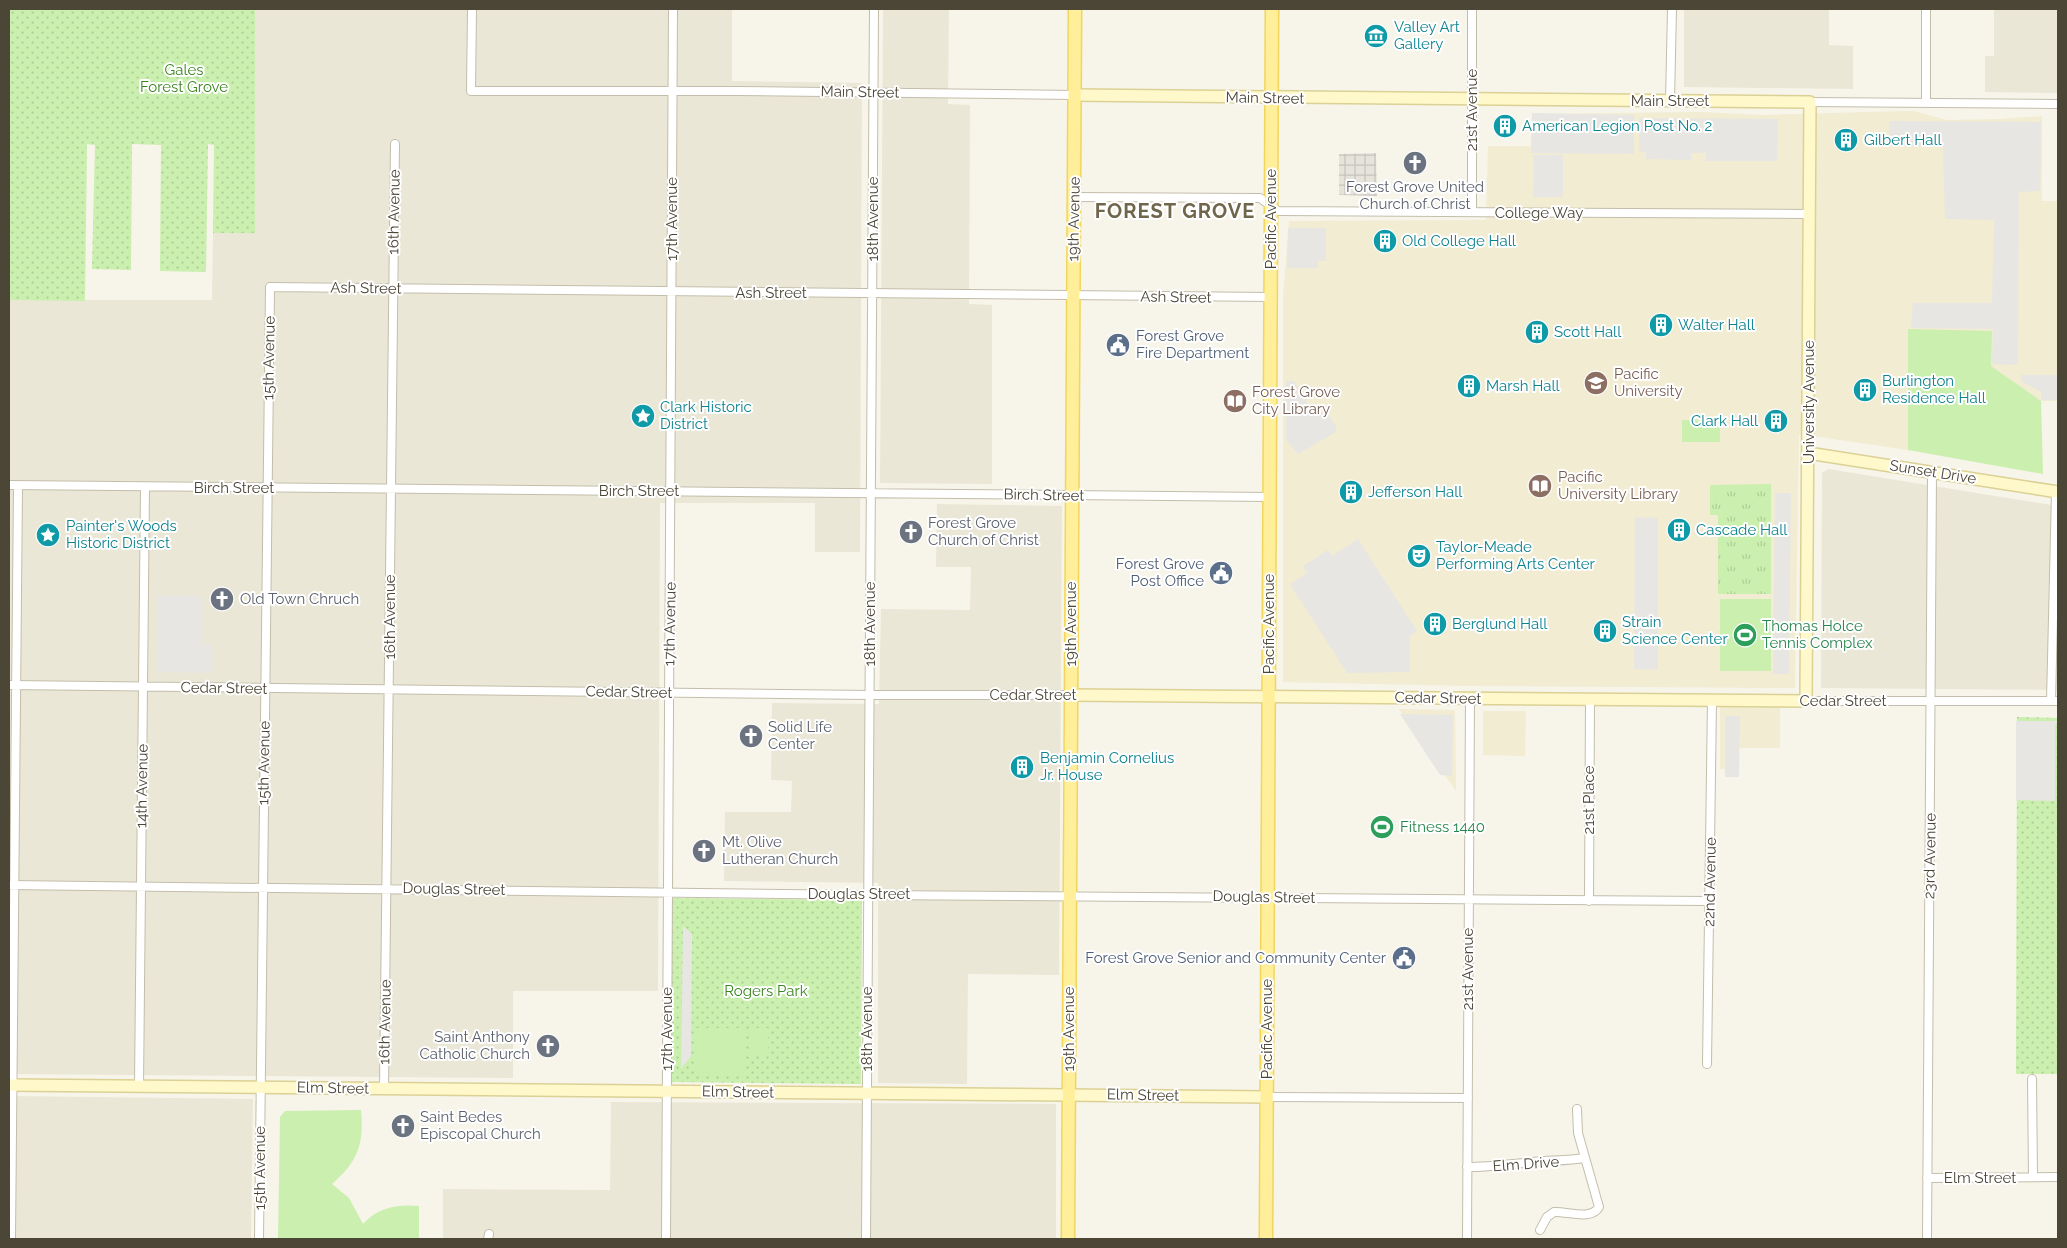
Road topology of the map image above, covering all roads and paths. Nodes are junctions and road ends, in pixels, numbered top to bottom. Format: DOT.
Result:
graph roads {
  1 [pos="472,9"];
  2 [pos="673,9"];
  3 [pos="874,9"];
  4 [pos="1075,9"];
  5 [pos="1272,9"];
  6 [pos="1472,9"];
  7 [pos="1672,9"];
  8 [pos="1926,9"];
  9 [pos="673,91"];
  10 [pos="874,92"];
  11 [pos="1074,95"];
  12 [pos="1271,98"];
  13 [pos="1472,100"];
  14 [pos="1670,101"];
  15 [pos="1810,102"];
  16 [pos="1926,103"];
  17 [pos="2058,104"];
  18 [pos="395,144"];
  19 [pos="1074,196"];
  20 [pos="1271,206"];
  21 [pos="1472,212"];
  22 [pos="1809,214"];
  23 [pos="270,287"];
  24 [pos="393,288"];
  25 [pos="672,292"];
  26 [pos="872,293"];
  27 [pos="1073,296"];
  28 [pos="1271,297"];
  29 [pos="1808,453"];
  30 [pos="1932,472"];
  31 [pos="9,485"];
  32 [pos="18,486"];
  33 [pos="145,487"];
  34 [pos="268,488"];
  35 [pos="391,489"];
  36 [pos="671,491"];
  37 [pos="2057,492"];
  38 [pos="871,493"];
  39 [pos="1072,495"];
  40 [pos="1270,497"];
  41 [pos="9,685"];
  42 [pos="18,685"];
  43 [pos="144,687"];
  44 [pos="265,688"];
  45 [pos="390,688"];
  46 [pos="669,692"];
  47 [pos="869,695"];
  48 [pos="1071,695"];
  49 [pos="1269,696"];
  50 [pos="1470,698"];
  51 [pos="1590,699"];
  52 [pos="1712,700"];
  53 [pos="1931,700"];
  54 [pos="1806,701"];
  55 [pos="2055,701"];
  56 [pos="11,884"];
  57 [pos="263,886"];
  58 [pos="140,887"];
  59 [pos="386,889"];
  60 [pos="668,892"];
  61 [pos="868,895"];
  62 [pos="1070,895"];
  63 [pos="1268,897"];
  64 [pos="1468,900"];
  65 [pos="1589,901"];
  66 [pos="1710,901"];
  67 [pos="1706,1064"];
  68 [pos="2032,1079"];
  69 [pos="11,1085"];
  70 [pos="139,1086"];
  71 [pos="260,1087"];
  72 [pos="384,1089"];
  73 [pos="667,1091"];
  74 [pos="867,1093"];
  75 [pos="1069,1094"];
  76 [pos="1267,1096"];
  77 [pos="1468,1098"];
  78 [pos="1577,1109"];
  79 [pos="1584,1158"];
  80 [pos="1467,1167"];
  81 [pos="2033,1177"];
  82 [pos="2058,1177"];
  83 [pos="1927,1178"];
  84 [pos="1540,1230"];
  85 [pos="11,1239"];
  86 [pos="259,1239"];
  87 [pos="666,1239"];
  88 [pos="866,1239"];
  89 [pos="1068,1239"];
  90 [pos="1266,1239"];
  91 [pos="1467,1239"];
  92 [pos="1927,1239"];
  1 -- 9 [label="street, Main Street"];
  2 -- 9 [label="street, 17th Avenue"];
  3 -- 10 [label="street, 18th Avenue"];
  4 -- 11 [label="main road, 19th Avenue"];
  5 -- 12 [label="main road, Pacific Avenue"];
  6 -- 13 [label="street, 21st Avenue"];
  7 -- 14 [label="street"];
  8 -- 16 [label="street"];
  9 -- 10 [label="street, Main Street"];
  9 -- 25 [label="street, 17th Avenue"];
  10 -- 11 [label="street, Main Street"];
  10 -- 26 [label="street, 18th Avenue"];
  11 -- 12 [label="street, Main Street"];
  11 -- 19 [label="main road, 19th Avenue"];
  12 -- 13 [label="street, Main Street"];
  12 -- 20 [label="main road, Pacific Avenue"];
  13 -- 14 [label="street, Main Street"];
  13 -- 21 [label="street, 21st Avenue"];
  14 -- 15 [label="street, Main Street"];
  15 -- 16 [label="street, Main Street"];
  15 -- 22 [label="street, University Avenue"];
  16 -- 17 [label="street, Main Street"];
  18 -- 24 [label="street, 16th Avenue"];
  19 -- 20 [label="street, College Way"];
  19 -- 27 [label="main road, 19th Avenue"];
  20 -- 21 [label="street, College Way"];
  20 -- 28 [label="main road, Pacific Avenue"];
  21 -- 22 [label="street, College Way"];
  22 -- 29 [label="street, University Avenue"];
  23 -- 24 [label="street, Ash Street"];
  23 -- 34 [label="street, 15th Avenue"];
  24 -- 25 [label="street, Ash Street"];
  24 -- 35 [label="street, 16th Avenue"];
  25 -- 26 [label="street, Ash Street"];
  25 -- 36 [label="street, 17th Avenue"];
  26 -- 27 [label="street, Ash Street"];
  26 -- 38 [label="street, 18th Avenue"];
  27 -- 28 [label="street, Ash Street"];
  27 -- 39 [label="main road, 19th Avenue"];
  28 -- 40 [label="main road, Pacific Avenue"];
  29 -- 30 [label="street, Sunset Drive"];
  29 -- 54 [label="street, University Avenue"];
  30 -- 37 [label="street, Sunset Drive"];
  30 -- 53 [label="street, 23rd Avenue"];
  31 -- 32 [label="street, Birch Street"];
  32 -- 33 [label="street, Birch Street"];
  32 -- 42 [label="street"];
  33 -- 34 [label="street, Birch Street"];
  33 -- 43 [label="street, 14th Avenue"];
  34 -- 35 [label="street, Birch Street"];
  34 -- 44 [label="street, 15th Avenue"];
  35 -- 36 [label="street, Birch Street"];
  35 -- 45 [label="street, 16th Avenue"];
  36 -- 38 [label="street, Birch Street"];
  36 -- 46 [label="street, 17th Avenue"];
  37 -- 55 [label="street"];
  38 -- 39 [label="street, Birch Street"];
  38 -- 47 [label="street, 18th Avenue"];
  39 -- 40 [label="street, Birch Street"];
  39 -- 48 [label="main road, 19th Avenue"];
  40 -- 49 [label="main road, Pacific Avenue"];
  41 -- 42 [label="street, Cedar Street"];
  42 -- 43 [label="street, Cedar Street"];
  42 -- 56 [label="street"];
  43 -- 44 [label="street, Cedar Street"];
  43 -- 58 [label="street, 14th Avenue"];
  44 -- 45 [label="street, Cedar Street"];
  44 -- 57 [label="street, 15th Avenue"];
  45 -- 46 [label="street, Cedar Street"];
  45 -- 59 [label="street, 16th Avenue"];
  46 -- 47 [label="street, Cedar Street"];
  46 -- 60 [label="street, 17th Avenue"];
  47 -- 48 [label="street, Cedar Street"];
  47 -- 61 [label="street, 18th Avenue"];
  48 -- 49 [label="street, Cedar Street"];
  48 -- 62 [label="main road, 19th Avenue"];
  49 -- 50 [label="street, Cedar Street"];
  49 -- 63 [label="main road, Pacific Avenue"];
  50 -- 51 [label="street, Cedar Street"];
  50 -- 64 [label="street, 21st Avenue"];
  51 -- 52 [label="street, Cedar Street"];
  51 -- 65 [label="street, 21st Place"];
  52 -- 54 [label="street, Cedar Street"];
  52 -- 66 [label="street, 22nd Avenue"];
  53 -- 54 [label="street, Cedar Street"];
  53 -- 55 [label="street, Cedar Street"];
  53 -- 83 [label="street, 23rd Avenue"];
  56 -- 58 [label="street, Douglas Street"];
  56 -- 69 [label="street"];
  57 -- 58 [label="street, Douglas Street"];
  57 -- 59 [label="street, Douglas Street"];
  57 -- 71 [label="street, 15th Avenue"];
  58 -- 70 [label="street, 14th Avenue"];
  59 -- 60 [label="street, Douglas Street"];
  59 -- 72 [label="street, 16th Avenue"];
  60 -- 61 [label="street, Douglas Street"];
  60 -- 73 [label="street, 17th Avenue"];
  61 -- 62 [label="street, Douglas Street"];
  61 -- 74 [label="street, 18th Avenue"];
  62 -- 63 [label="street, Douglas Street"];
  62 -- 75 [label="main road, 19th Avenue"];
  63 -- 64 [label="street, Douglas Street"];
  63 -- 76 [label="main road, Pacific Avenue"];
  64 -- 65 [label="street, Douglas Street"];
  64 -- 77 [label="street, 21st Avenue"];
  65 -- 66 [label="street, Douglas Street"];
  66 -- 67 [label="street, 22nd Avenue"];
  68 -- 81 [label="street, Elm Street"];
  69 -- 70 [label="street, Elm Street"];
  69 -- 85 [label="street"];
  70 -- 71 [label="street, Elm Street"];
  71 -- 72 [label="street, Elm Street"];
  71 -- 86 [label="street, 15th Avenue"];
  72 -- 73 [label="street, Elm Street"];
  73 -- 74 [label="street, Elm Street"];
  73 -- 87 [label="street, 17th Avenue"];
  74 -- 75 [label="street, Elm Street"];
  74 -- 88 [label="street, 18th Avenue"];
  75 -- 76 [label="street, Elm Street"];
  75 -- 89 [label="main road, 19th Avenue"];
  76 -- 77 [label="street, Elm Street"];
  76 -- 90 [label="main road, Pacific Avenue"];
  77 -- 80 [label="street, 21st Avenue"];
  78 -- 79 [label="street"];
  79 -- 80 [label="street, Elm Drive"];
  79 -- 84 [label="street"];
  80 -- 91 [label="street, 21st Avenue"];
  81 -- 82 [label="street, Elm Street"];
  81 -- 83 [label="street, Elm Street"];
  83 -- 92 [label="street, 23rd Avenue"];
}
